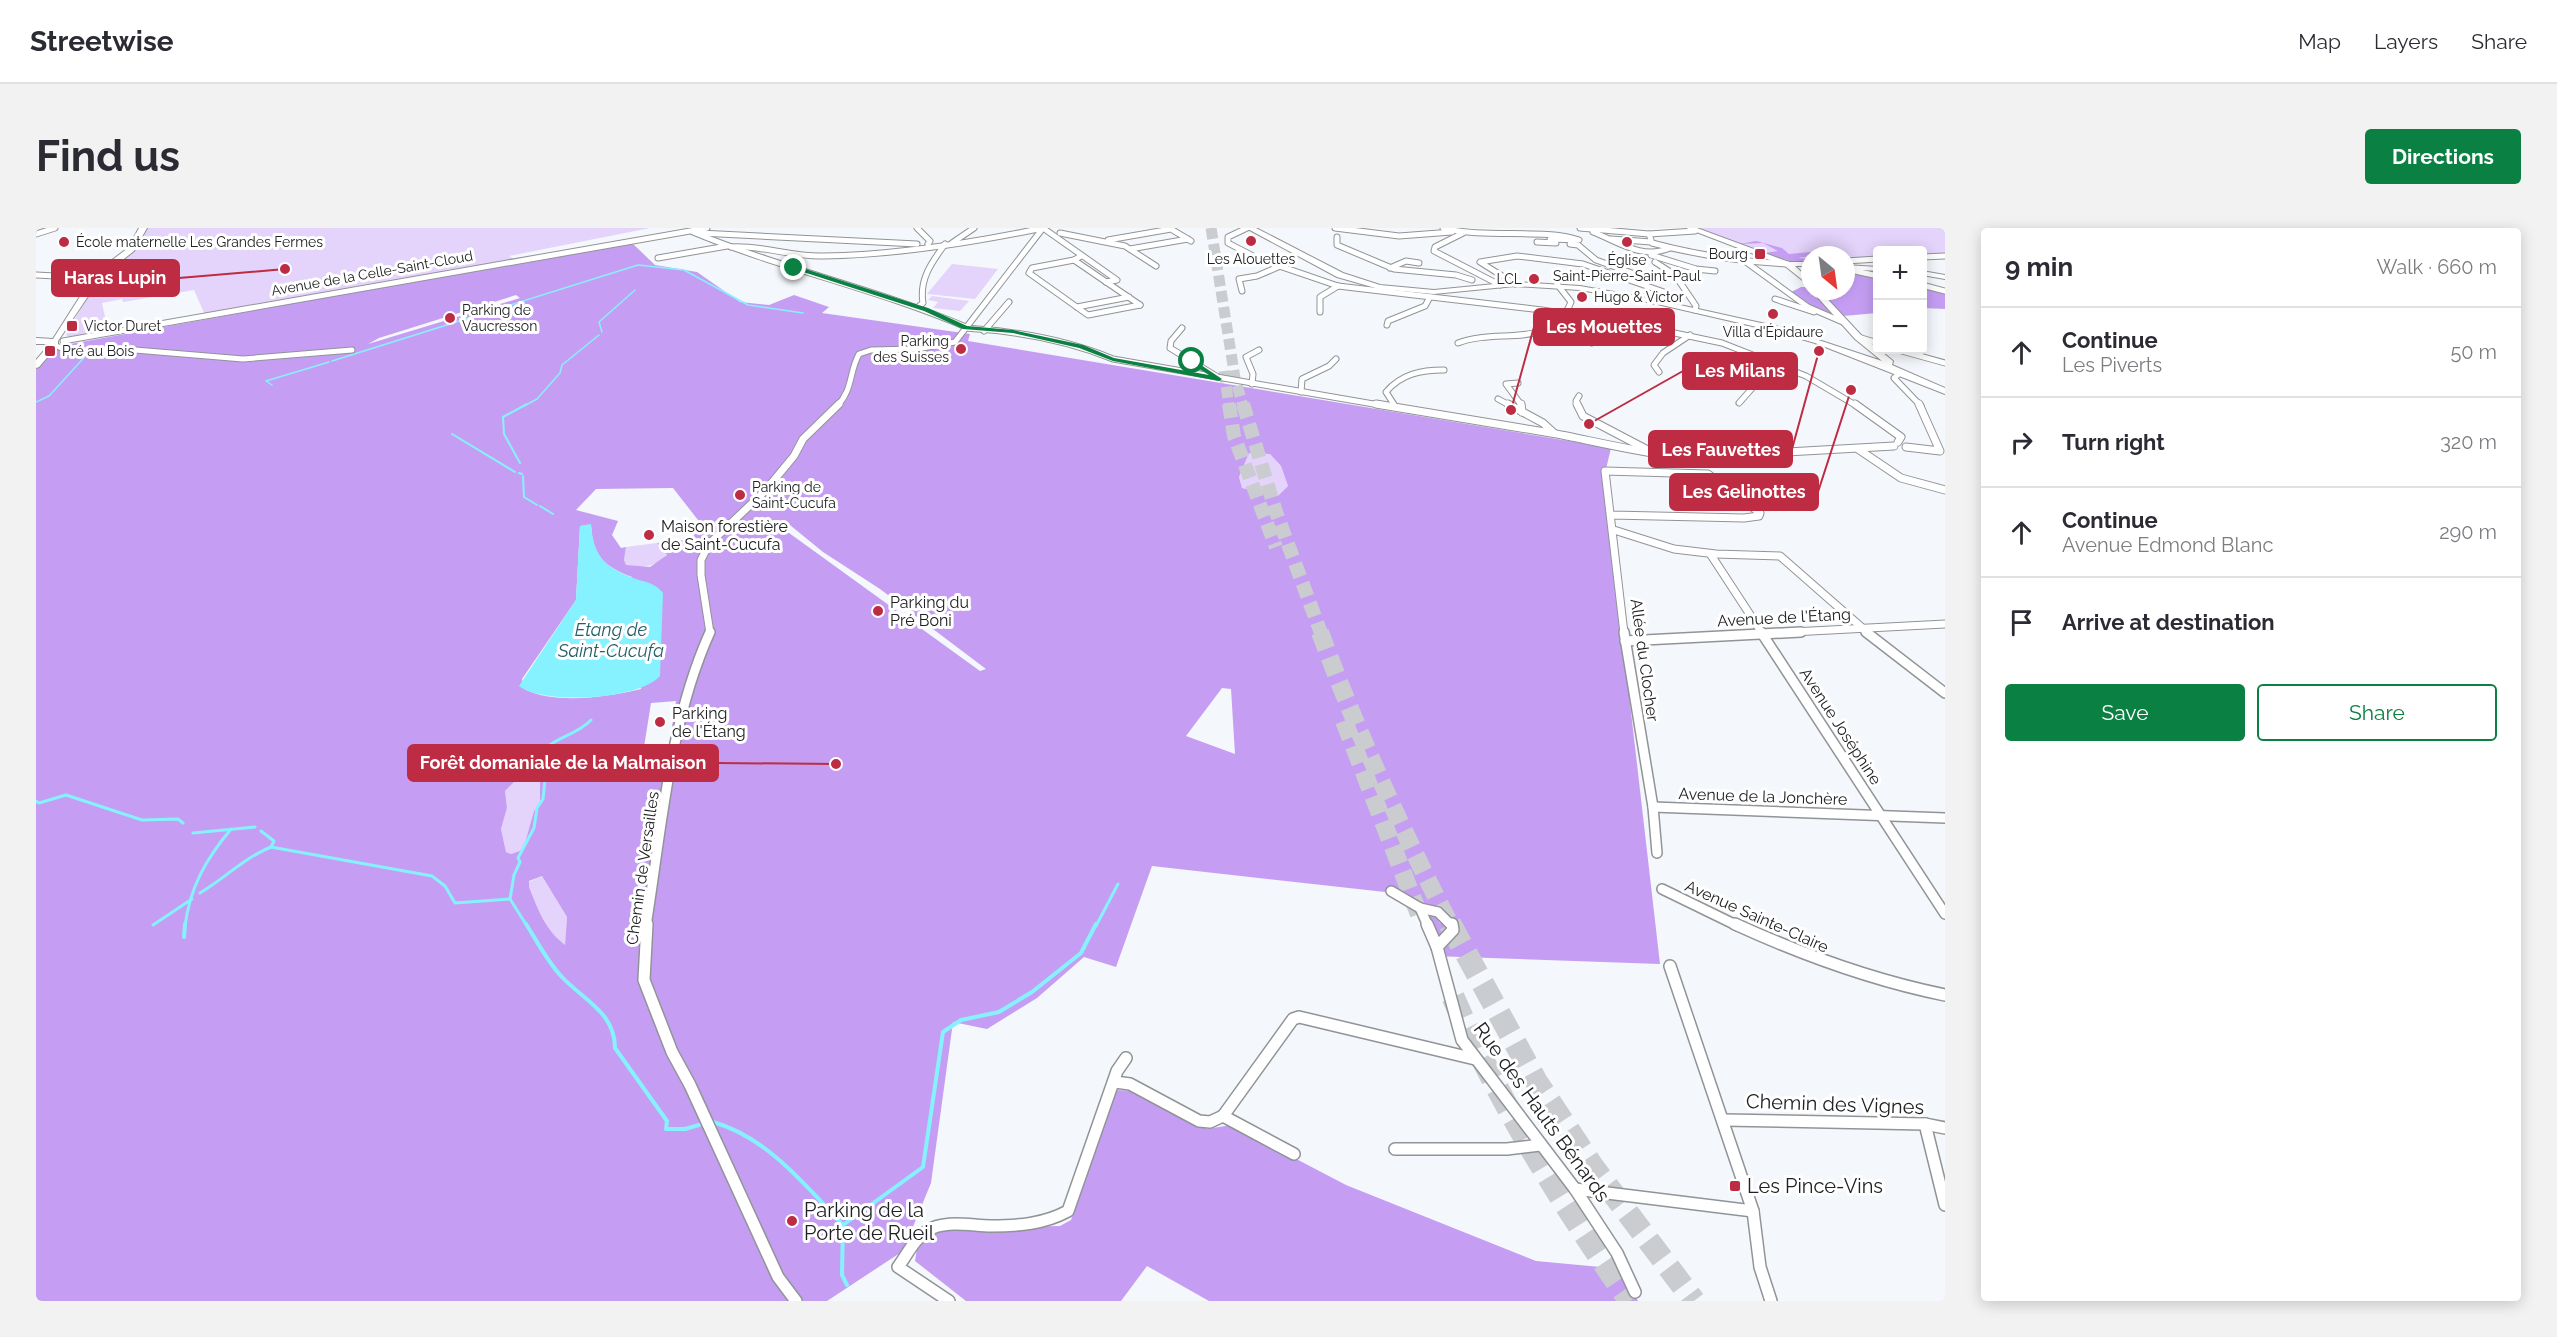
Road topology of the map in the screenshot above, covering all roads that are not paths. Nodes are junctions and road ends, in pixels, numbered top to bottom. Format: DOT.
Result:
graph roads {
  1 [pos="55,228"];
  2 [pos="143,228"];
  3 [pos="706,228"];
  4 [pos="917,228"];
  5 [pos="974,228"];
  6 [pos="1043,228"];
  7 [pos="1143,228"];
  8 [pos="1228,228"];
  9 [pos="1248,228"];
  10 [pos="1335,228"];
  11 [pos="1443,228"];
  12 [pos="1480,228"];
  13 [pos="1578,228"];
  14 [pos="1171,229"];
  15 [pos="1692,229"];
  16 [pos="685,230"];
  17 [pos="1366,230"];
  18 [pos="697,231"];
  19 [pos="1150,232"];
  20 [pos="1236,232"];
  21 [pos="1458,232"];
  22 [pos="1652,232"];
  23 [pos="1063,233"];
  24 [pos="1635,233"];
  25 [pos="36,234"];
  26 [pos="1337,237"];
  27 [pos="1090,238"];
  28 [pos="1550,239"];
  29 [pos="1608,239"];
  30 [pos="1639,240"];
  31 [pos="1102,241"];
  32 [pos="1537,242"];
  33 [pos="1651,242"];
  34 [pos="948,243"];
  35 [pos="929,245"];
  36 [pos="730,246"];
  37 [pos="1670,248"];
  38 [pos="756,249"];
  39 [pos="1130,249"];
  40 [pos="746,252"];
  41 [pos="1647,254"];
  42 [pos="1081,256"];
  43 [pos="1945,256"];
  44 [pos="1927,257"];
  45 [pos="1933,257"];
  46 [pos="658,258"];
  47 [pos="1665,259"];
  48 [pos="1074,260"];
  49 [pos="1873,260"];
  50 [pos="1855,261"];
  51 [pos="1746,262"];
  52 [pos="1945,262"];
  53 [pos="1419,263"];
  54 [pos="1788,264"];
  55 [pos="1801,264"];
  56 [pos="1156,266"];
  57 [pos="1278,267"];
  58 [pos="1389,268"];
  59 [pos="1855,268"];
  60 [pos="1873,269"];
  61 [pos="1855,270"];
  62 [pos="1715,271"];
  63 [pos="1927,274"];
  64 [pos="36,275"];
  65 [pos="1873,275"];
  66 [pos="1801,276"];
  67 [pos="1945,277"];
  68 [pos="95,279"];
  69 [pos="1472,280"];
  70 [pos="1106,282"];
  71 [pos="1514,283"];
  72 [pos="1499,284"];
  73 [pos="1338,286"];
  74 [pos="1927,286"];
  75 [pos="1568,288"];
  76 [pos="1659,288"];
  77 [pos="1242,291"];
  78 [pos="1945,291"];
  79 [pos="1129,297"];
  80 [pos="1430,297"];
  81 [pos="1775,299"];
  82 [pos="1653,300"];
  83 [pos="1824,300"];
  84 [pos="1009,302"];
  85 [pos="918,307"];
  86 [pos="1077,308"];
  87 [pos="1696,310"];
  88 [pos="1320,312"];
  89 [pos="1819,312"];
  90 [pos="1566,314"];
  91 [pos="1622,322"];
  92 [pos="1845,323"];
  93 [pos="1387,325"];
  94 [pos="966,327"];
  95 [pos="1182,328"];
  96 [pos="984,330"];
  97 [pos="1690,335"];
  98 [pos="1858,337"];
  99 [pos="36,341"];
  100 [pos="56,342"];
  101 [pos="1873,342"];
  102 [pos="1458,343"];
  103 [pos="1592,343"];
  104 [pos="352,350"];
  105 [pos="1259,350"];
  106 [pos="1912,354"];
  107 [pos="1336,360"];
  108 [pos="1773,362"];
  109 [pos="1945,363"];
  110 [pos="36,365"];
  111 [pos="1444,370"];
  112 [pos="1659,372"];
  113 [pos="1900,373"];
  114 [pos="1219,379"];
  115 [pos="1518,383"];
  116 [pos="1252,384"];
  117 [pos="1945,391"];
  118 [pos="1301,392"];
  119 [pos="1579,396"];
  120 [pos="1498,399"];
  121 [pos="1739,403"];
  122 [pos="1395,406"];
  123 [pos="1522,412"];
  124 [pos="1554,433"];
  125 [pos="1896,444"];
  126 [pos="1858,449"];
  127 [pos="1650,452"];
  128 [pos="1945,490"];
  129 [pos="1612,515"];
  130 [pos="1614,530"];
  131 [pos="1711,555"];
  132 [pos="1945,624"];
  133 [pos="1861,628"];
  134 [pos="1763,633"];
  135 [pos="1625,641"];
  136 [pos="1945,693"];
  137 [pos="1653,807"];
  138 [pos="1881,816"];
  139 [pos="1945,818"];
  140 [pos="1657,853"];
  141 [pos="1662,889"];
  142 [pos="1391,891"];
  143 [pos="1420,908"];
  144 [pos="1945,914"];
  145 [pos="1437,947"];
  146 [pos="1670,966"];
  147 [pos="1945,994"];
  148 [pos="1126,1058"];
  149 [pos="1475,1059"];
  150 [pos="1115,1082"];
  151 [pos="1223,1116"];
  152 [pos="1724,1120"];
  153 [pos="1925,1124"];
  154 [pos="1945,1128"];
  155 [pos="1540,1145"];
  156 [pos="1395,1149"];
  157 [pos="1294,1154"];
  158 [pos="1575,1190"];
  159 [pos="1945,1205"];
  160 [pos="1753,1211"];
  161 [pos="1635,1292"];
  162 [pos="796,1301"];
  163 [pos="949,1301"];
  164 [pos="1771,1301"];
  1 -- 25 [label="street"];
  2 -- 68 [label="street"];
  3 -- 18 [label="street, Avenue de la Celle-Saint-Cloud"];
  4 -- 35 [label="street"];
  5 -- 34 [label="street"];
  6 -- 23 [label="street"];
  6 -- 34 [label="street"];
  6 -- 94 [label="street"];
  7 -- 19 [label="street"];
  7 -- 27 [label="street"];
  8 -- 20 [label="street"];
  9 -- 20 [label="street"];
  9 -- 72 [label="street"];
  10 -- 17 [label="street"];
  11 -- 21 [label="street"];
  12 -- 21 [label="street"];
  13 -- 24 [label="street"];
  13 -- 29 [label="street"];
  14 -- 19 [label="street"];
  14 -- 39 [label="street"];
  15 -- 22 [label="street"];
  15 -- 54 [label="street"];
  16 -- 18 [label="street, Avenue de la Celle-Saint-Cloud"];
  16 -- 100 [label="street, Avenue de la Celle-Saint-Cloud"];
  17 -- 21 [label="street"];
  18 -- 35 [label="street"];
  18 -- 36 [label="street"];
  19 -- 31 [label="street"];
  20 -- 57 [label="street"];
  21 -- 28 [label="street"];
  21 -- 72 [label="street"];
  22 -- 24 [label="street"];
  22 -- 33 [label="street"];
  23 -- 27 [label="street"];
  23 -- 42 [label="street"];
  24 -- 30 [label="street"];
  26 -- 58 [label="street"];
  27 -- 31 [label="street"];
  29 -- 30 [label="street"];
  29 -- 41 [label="street"];
  30 -- 33 [label="street"];
  31 -- 39 [label="street"];
  32 -- 76 [label="street"];
  33 -- 37 [label="street"];
  34 -- 35 [label="street"];
  34 -- 85 [label="street"];
  35 -- 38 [label="street"];
  36 -- 38 [label="street"];
  36 -- 40 [label="street"];
  36 -- 46 [label="street"];
  37 -- 41 [label="street"];
  37 -- 51 [label="street"];
  38 -- 40 [label="street"];
  39 -- 56 [label="street"];
  40 -- 85 [label="street"];
  41 -- 47 [label="street"];
  42 -- 48 [label="street"];
  42 -- 70 [label="street"];
  43 -- 45 [label="street"];
  44 -- 45 [label="street"];
  45 -- 52 [label="street"];
  47 -- 62 [label="street"];
  47 -- 87 [label="street"];
  48 -- 70 [label="street"];
  48 -- 86 [label="street"];
  49 -- 50 [label="street"];
  51 -- 54 [label="street"];
  51 -- 89 [label="street"];
  53 -- 58 [label="street"];
  54 -- 55 [label="street"];
  54 -- 66 [label="street"];
  57 -- 73 [label="street"];
  57 -- 77 [label="street"];
  58 -- 69 [label="street"];
  59 -- 60 [label="street"];
  61 -- 65 [label="street"];
  63 -- 67 [label="street"];
  64 -- 68 [label="street"];
  68 -- 100 [label="street"];
  70 -- 79 [label="street"];
  71 -- 72 [label="street"];
  71 -- 75 [label="street"];
  71 -- 76 [label="street"];
  73 -- 80 [label="street"];
  73 -- 88 [label="street"];
  74 -- 78 [label="street"];
  75 -- 82 [label="street"];
  75 -- 90 [label="street"];
  76 -- 82 [label="street"];
  79 -- 86 [label="street"];
  79 -- 86 [label="street"];
  80 -- 90 [label="street"];
  80 -- 93 [label="street"];
  81 -- 89 [label="street"];
  82 -- 87 [label="street"];
  83 -- 92 [label="street"];
  84 -- 96 [label="street"];
  85 -- 94 [label="street"];
  87 -- 113 [label="street"];
  89 -- 92 [label="street"];
  90 -- 91 [label="street"];
  90 -- 102 [label="street"];
  91 -- 97 [label="street"];
  91 -- 103 [label="street"];
  92 -- 98 [label="street"];
  94 -- 96 [label="street"];
  94 -- 162 [label="street, Chemin de Versailles"];
  95 -- 114 [label="street"];
  96 -- 114 [label="street"];
  97 -- 108 [label="street"];
  97 -- 112 [label="street"];
  98 -- 101 [label="street"];
  98 -- 113 [label="street"];
  99 -- 100 [label="street, Avenue de la Celle-Saint-Cloud"];
  100 -- 104 [label="street"];
  100 -- 110 [label="street"];
  105 -- 116 [label="street"];
  106 -- 109 [label="street"];
  107 -- 118 [label="street"];
  108 -- 121 [label="street"];
  108 -- 125 [label="street"];
  111 -- 122 [label="street"];
  113 -- 117 [label="street"];
  113 -- 125 [label="street"];
  114 -- 116 [label="street"];
  115 -- 123 [label="street"];
  116 -- 118 [label="street"];
  118 -- 122 [label="street"];
  119 -- 127 [label="street"];
  120 -- 123 [label="street"];
  122 -- 124 [label="street"];
  123 -- 124 [label="street"];
  124 -- 127 [label="street"];
  125 -- 126 [label="street"];
  126 -- 127 [label="street"];
  126 -- 128 [label="street"];
  129 -- 129 [label="street, Allée du Clocher"];
  129 -- 130 [label="street, Allée du Clocher"];
  130 -- 131 [label="street"];
  130 -- 135 [label="street, Allée du Clocher"];
  131 -- 133 [label="street"];
  131 -- 134 [label="street, Avenue Joséphine"];
  132 -- 133 [label="street, Avenue de l'Étang"];
  133 -- 134 [label="street, Avenue de l'Étang"];
  133 -- 136 [label="street"];
  134 -- 135 [label="street, Avenue de l'Étang"];
  134 -- 138 [label="street, Avenue Joséphine"];
  135 -- 137 [label="street, Allée du Clocher"];
  137 -- 138 [label="street, Avenue de la Jonchère"];
  137 -- 140 [label="street, Allée du Clocher"];
  138 -- 139 [label="street, Avenue de la Jonchère"];
  138 -- 144 [label="street, Avenue Joséphine"];
  141 -- 147 [label="street, Avenue Sainte-Claire"];
  142 -- 143 [label="street"];
  143 -- 145 [label="street, Rue des Hauts Bénards"];
  143 -- 145 [label="street"];
  145 -- 149 [label="street, Rue des Hauts Bénards"];
  146 -- 152 [label="street"];
  148 -- 150 [label="street"];
  149 -- 151 [label="street"];
  149 -- 155 [label="street, Rue des Hauts Bénards"];
  150 -- 151 [label="street"];
  150 -- 163 [label="street"];
  151 -- 157 [label="street"];
  152 -- 153 [label="street, Chemin des Vignes"];
  152 -- 160 [label="street"];
  153 -- 154 [label="street, Chemin des Vignes"];
  153 -- 159 [label="street"];
  155 -- 156 [label="street"];
  155 -- 158 [label="street, Rue des Hauts Bénards"];
  158 -- 160 [label="street"];
  158 -- 161 [label="street, Rue des Hauts Bénards"];
  160 -- 164 [label="street"];
}
